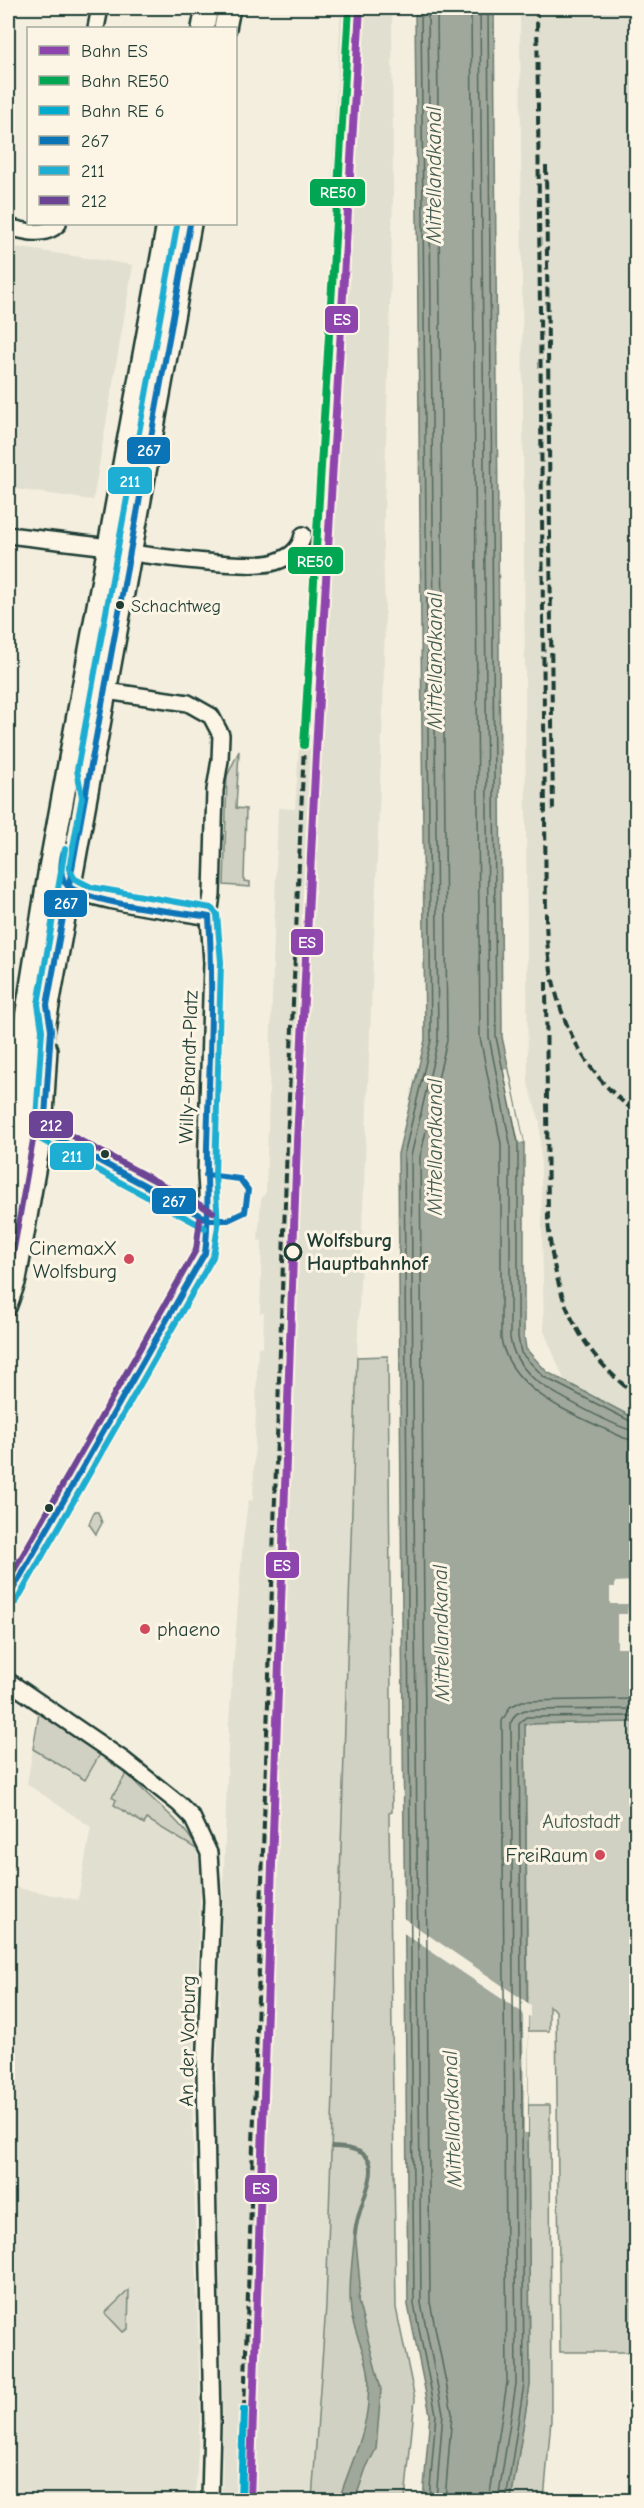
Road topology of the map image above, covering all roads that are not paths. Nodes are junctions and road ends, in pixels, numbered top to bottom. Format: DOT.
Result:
graph roads {
  1 [pos="100,8"];
  2 [pos="207,8"];
  3 [pos="229,8"];
  4 [pos="96,27"];
  5 [pos="203,27"];
  6 [pos="225,27"];
  7 [pos="57,225"];
  8 [pos="168,225"];
  9 [pos="190,225"];
  10 [pos="8,228"];
  11 [pos="8,535"];
  12 [pos="303,535"];
  13 [pos="109,547"];
  14 [pos="131,553"];
  15 [pos="125,586"];
  16 [pos="106,691"];
  17 [pos="81,697"];
  18 [pos="68,770"];
  19 [pos="68,886"];
  20 [pos="88,896"];
  21 [pos="209,917"];
  22 [pos="61,925"];
  23 [pos="47,1005"];
  24 [pos="25,1031"];
  25 [pos="8,1068"];
  26 [pos="8,1130"];
  27 [pos="44,1131"];
  28 [pos="209,1220"];
  29 [pos="8,1226"];
  30 [pos="8,1308"];
  31 [pos="8,1598"];
  32 [pos="8,1681"];
  33 [pos="210,2500"];
  1 -- 4 [label="street"];
  2 -- 5 [label="main road"];
  3 -- 6 [label="main road"];
  7 -- 10 [label="street"];
  8 -- 13 [label="main road"];
  9 -- 14 [label="main road"];
  11 -- 13 [label="street"];
  12 -- 14 [label="street"];
  13 -- 15 [label="street"];
  13 -- 17 [label="main road"];
  14 -- 15 [label="main road"];
  15 -- 16 [label="main road"];
  16 -- 17 [label="street, Willy-Brandt-Platz"];
  16 -- 19 [label="main road"];
  16 -- 21 [label="street, Willy-Brandt-Platz"];
  17 -- 18 [label="main road"];
  18 -- 19 [label="street"];
  18 -- 24 [label="main road"];
  19 -- 20 [label="street"];
  19 -- 22 [label="main road"];
  20 -- 21 [label="street"];
  20 -- 22 [label="street"];
  21 -- 28 [label="street, Willy-Brandt-Platz"];
  22 -- 23 [label="main road"];
  23 -- 27 [label="street"];
  23 -- 29 [label="main road"];
  24 -- 25 [label="street"];
  24 -- 26 [label="main road"];
  27 -- 28 [label="street"];
  27 -- 30 [label="street"];
  28 -- 31 [label="street, Willy-Brandt-Platz"];
  32 -- 33 [label="street, An der Vorburg"];
}
